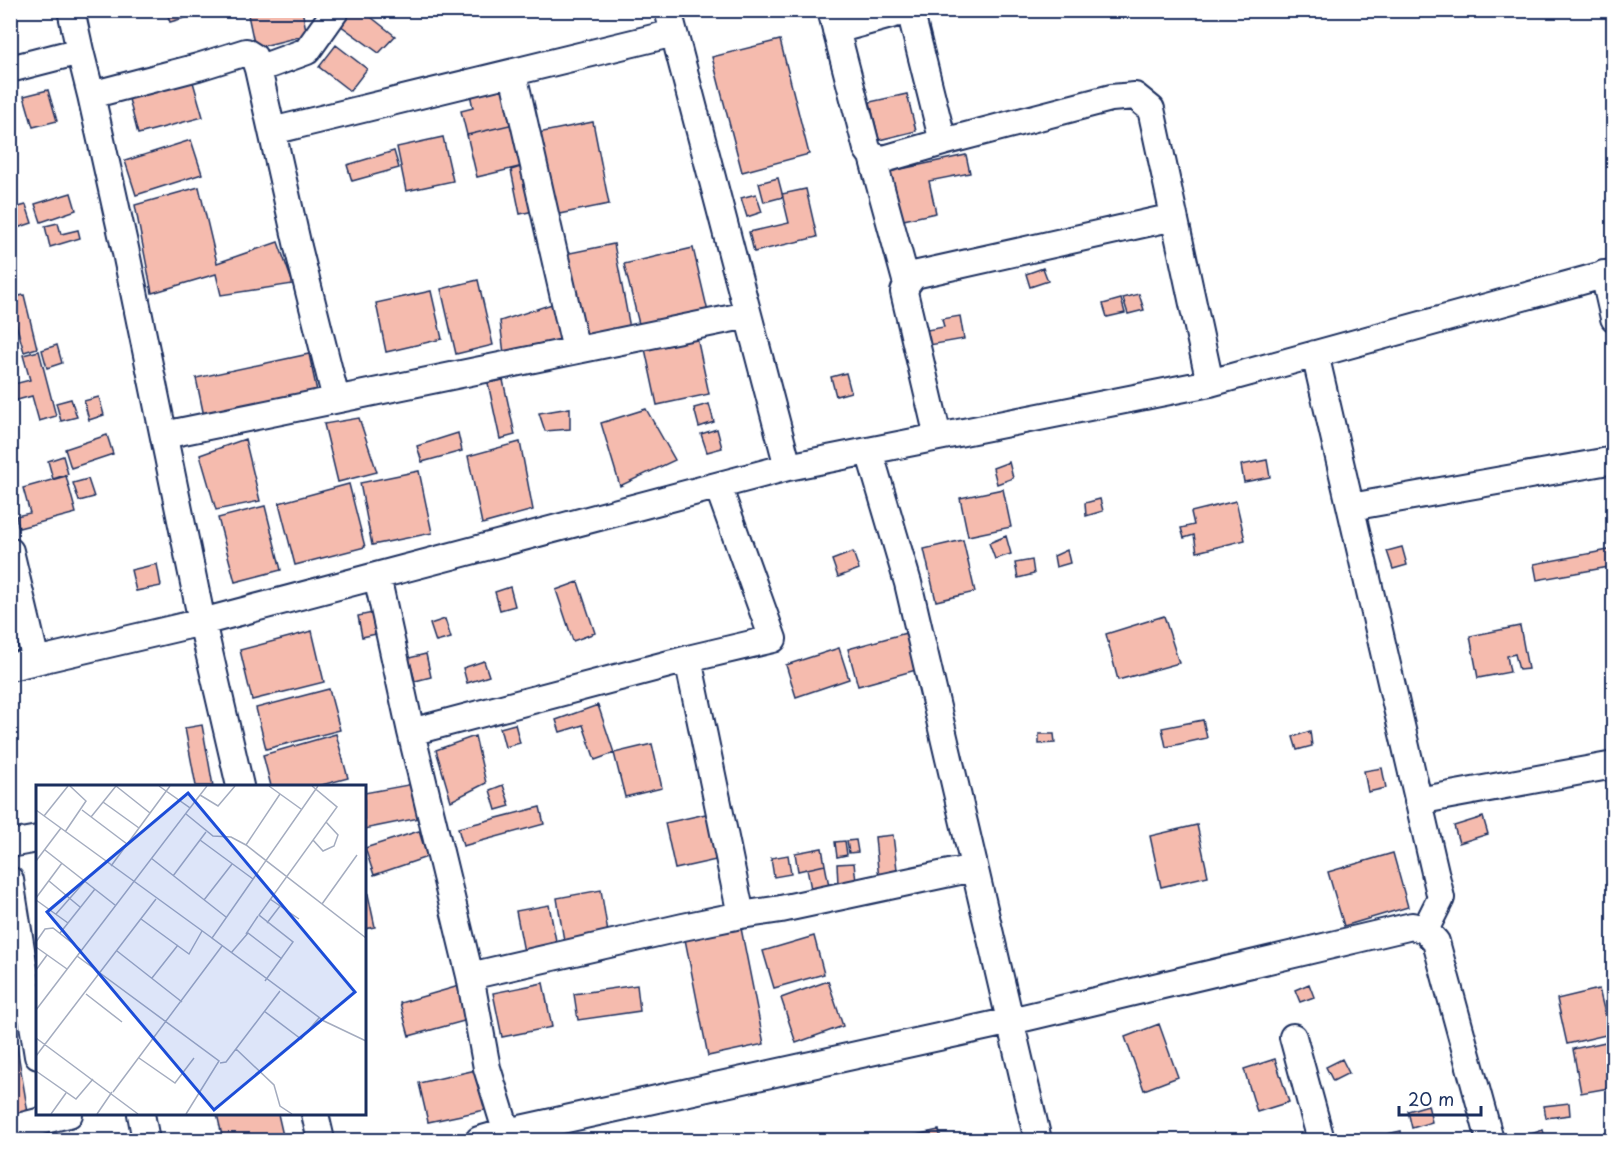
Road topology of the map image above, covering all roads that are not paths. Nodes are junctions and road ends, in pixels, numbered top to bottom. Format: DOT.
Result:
graph roads {
  1 [pos="71,10"];
  2 [pos="336,10"];
  3 [pos="909,10"];
  4 [pos="834,20"];
  5 [pos="671,22"];
  6 [pos="80,51"];
  7 [pos="10,69"];
  8 [pos="258,69"];
  9 [pos="513,74"];
  10 [pos="91,95"];
  11 [pos="272,131"];
  12 [pos="943,142"];
  13 [pos="872,156"];
  14 [pos="1174,217"];
  15 [pos="1609,273"];
  16 [pos="907,284"];
  17 [pos="748,315"];
  18 [pos="1614,318"];
  19 [pos="576,350"];
  20 [pos="1316,354"];
  21 [pos="1210,383"];
  22 [pos="336,399"];
  23 [pos="164,435"];
  24 [pos="938,437"];
  25 [pos="869,451"];
  26 [pos="1614,460"];
  27 [pos="788,467"];
  28 [pos="718,486"];
  29 [pos="1351,507"];
  30 [pos="10,551"];
  31 [pos="377,576"];
  32 [pos="202,622"];
  33 [pos="688,659"];
  34 [pos="36,661"];
  35 [pos="10,667"];
  36 [pos="411,732"];
  37 [pos="1614,765"];
  38 [pos="240,785"];
  39 [pos="1418,801"];
  40 [pos="36,839"];
  41 [pos="10,844"];
  42 [pos="973,868"];
  43 [pos="10,880"];
  44 [pos="741,915"];
  45 [pos="1425,930"];
  46 [pos="470,976"];
  47 [pos="25,986"];
  48 [pos="1011,1021"];
  49 [pos="1293,1037"];
  50 [pos="36,1045"];
  51 [pos="54,1115"];
  52 [pos="141,1115"];
  53 [pos="315,1115"];
  54 [pos="10,1129"];
  55 [pos="508,1136"];
  56 [pos="146,1140"];
  57 [pos="318,1140"];
  58 [pos="479,1140"];
  59 [pos="1038,1140"];
  60 [pos="1321,1140"];
  61 [pos="1491,1140"];
  1 -- 6 [label="street"];
  2 -- 8 [label="street"];
  3 -- 4 [label="street"];
  3 -- 12 [label="street"];
  4 -- 13 [label="street"];
  5 -- 9 [label="street"];
  5 -- 17 [label="street"];
  6 -- 7 [label="street"];
  6 -- 10 [label="street"];
  8 -- 10 [label="street"];
  8 -- 11 [label="street"];
  9 -- 11 [label="street"];
  9 -- 19 [label="street"];
  10 -- 23 [label="street"];
  11 -- 22 [label="street"];
  12 -- 13 [label="street"];
  12 -- 14 [label="street"];
  13 -- 16 [label="street"];
  14 -- 16 [label="street"];
  14 -- 21 [label="street"];
  15 -- 18 [label="street"];
  15 -- 20 [label="street"];
  16 -- 24 [label="street"];
  17 -- 19 [label="street"];
  17 -- 27 [label="street"];
  19 -- 22 [label="street"];
  20 -- 21 [label="street"];
  20 -- 29 [label="street"];
  21 -- 24 [label="street"];
  22 -- 23 [label="street"];
  23 -- 32 [label="street"];
  24 -- 25 [label="street"];
  25 -- 27 [label="street"];
  25 -- 42 [label="street"];
  26 -- 29 [label="street"];
  27 -- 28 [label="street"];
  28 -- 31 [label="street"];
  28 -- 33 [label="street"];
  29 -- 39 [label="street"];
  30 -- 34 [label="street"];
  31 -- 32 [label="street"];
  31 -- 36 [label="street"];
  32 -- 34 [label="street"];
  32 -- 38 [label="street"];
  33 -- 36 [label="street"];
  33 -- 44 [label="street"];
  34 -- 35 [label="street"];
  36 -- 46 [label="street"];
  37 -- 39 [label="street"];
  39 -- 45 [label="street"];
  40 -- 41 [label="street"];
  42 -- 44 [label="street"];
  42 -- 48 [label="street"];
  43 -- 47 [label="street"];
  44 -- 46 [label="street"];
  45 -- 48 [label="street"];
  45 -- 61 [label="street"];
  46 -- 55 [label="street"];
  47 -- 50 [label="street"];
  48 -- 55 [label="street"];
  48 -- 59 [label="street"];
  49 -- 60 [label="street"];
  51 -- 54 [label="street"];
  52 -- 56 [label="street"];
  53 -- 57 [label="street"];
  55 -- 58 [label="street"];
}
